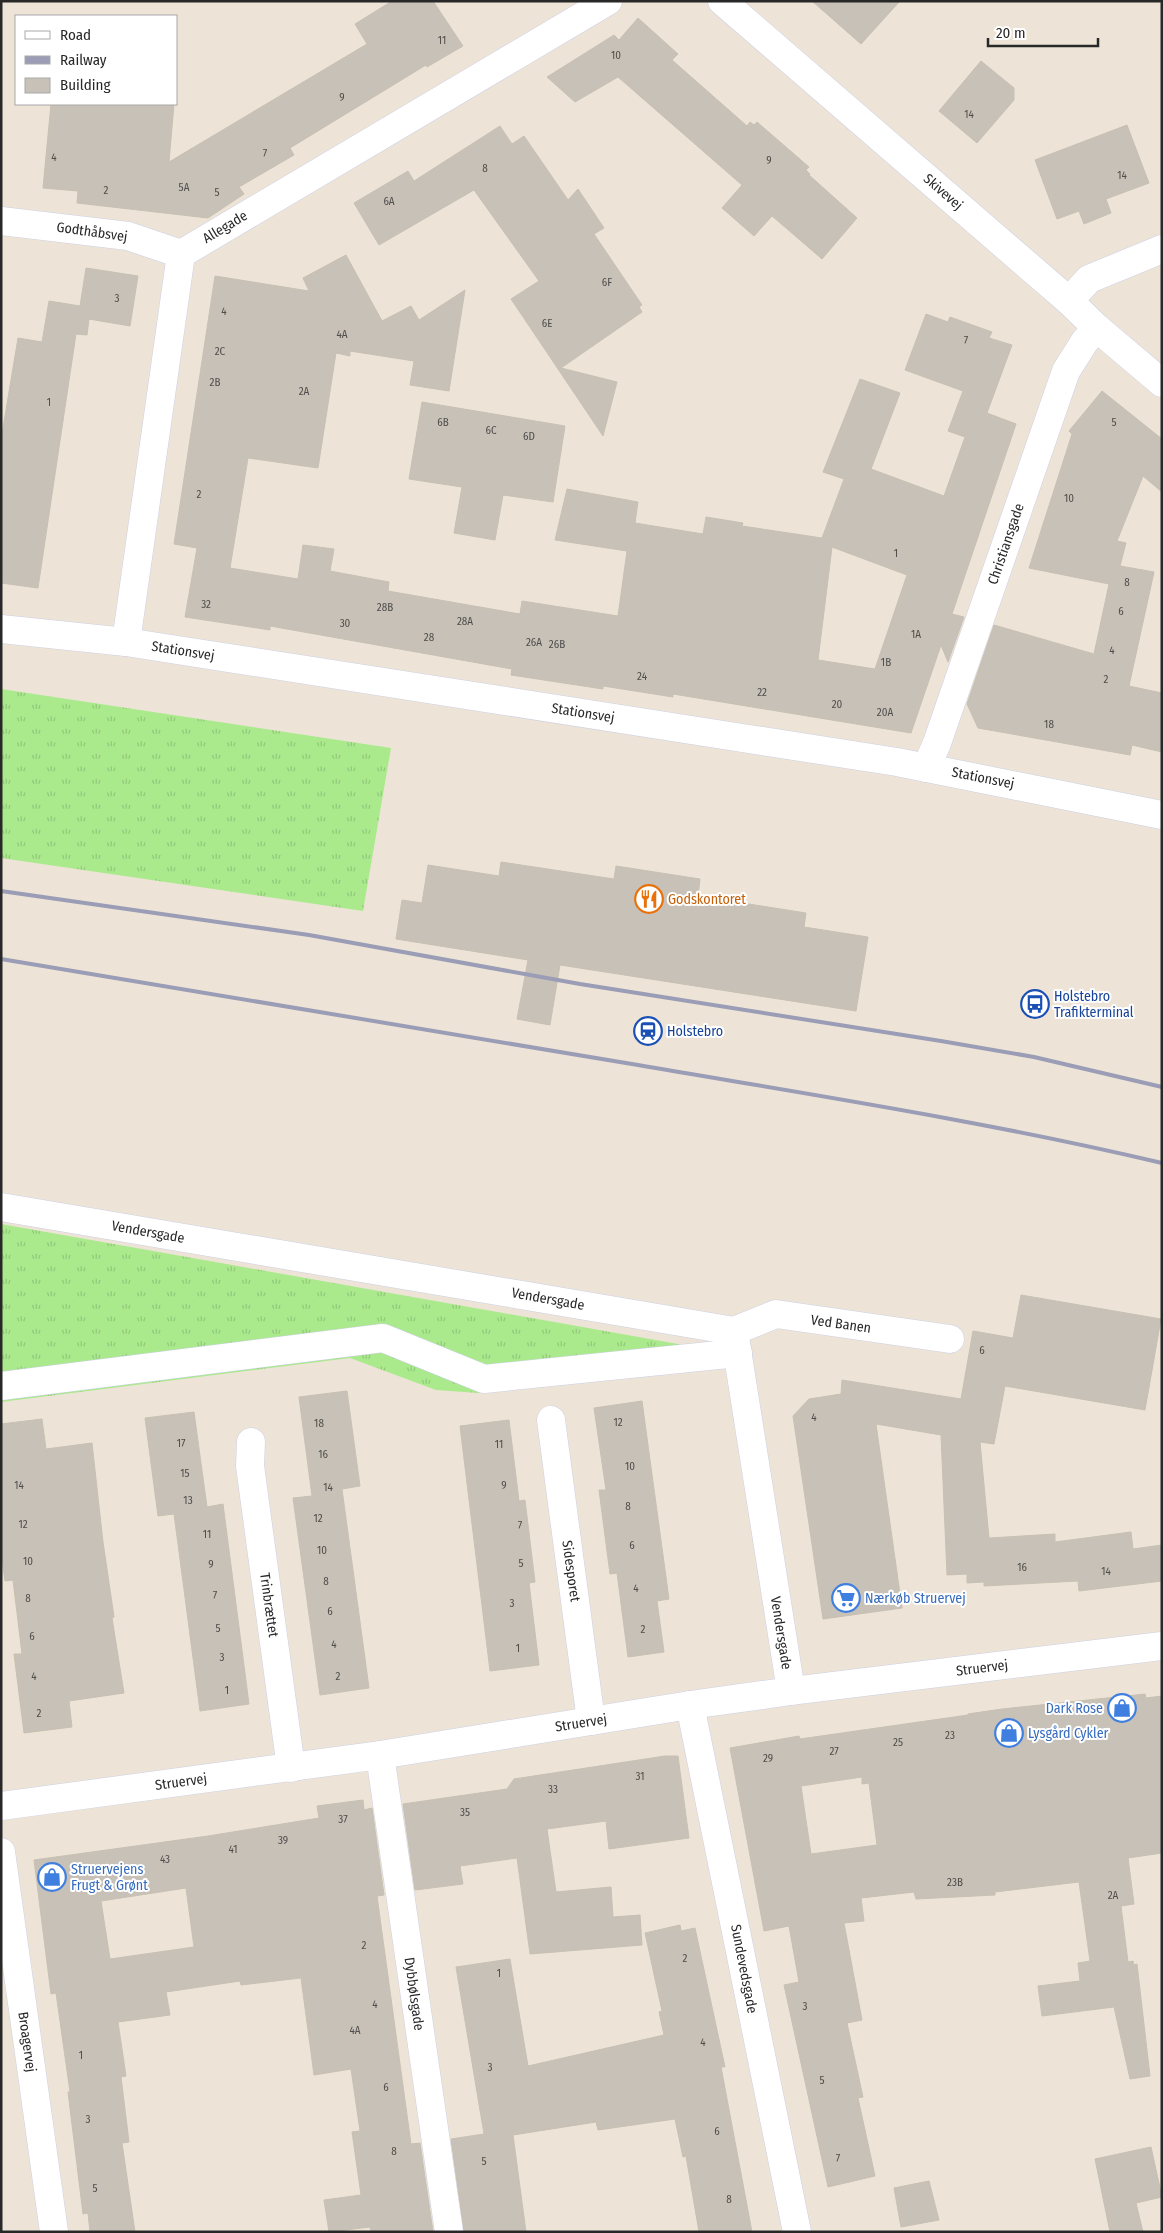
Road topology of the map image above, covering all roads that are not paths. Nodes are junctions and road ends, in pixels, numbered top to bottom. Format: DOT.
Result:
graph roads {
  1 [pos="608,1"];
  2 [pos="722,1"];
  3 [pos="1,221"];
  4 [pos="1162,249"];
  5 [pos="181,254"];
  6 [pos="1069,301"];
  7 [pos="1097,328"];
  8 [pos="1162,383"];
  9 [pos="1,629"];
  10 [pos="126,642"];
  11 [pos="926,768"];
  12 [pos="1162,815"];
  13 [pos="1,1207"];
  14 [pos="950,1339"];
  15 [pos="736,1342"];
  16 [pos="1,1386"];
  17 [pos="551,1420"];
  18 [pos="251,1442"];
  19 [pos="1162,1646"];
  20 [pos="790,1691"];
  21 [pos="690,1705"];
  22 [pos="591,1721"];
  23 [pos="380,1755"];
  24 [pos="291,1768"];
  25 [pos="1,1806"];
  26 [pos="1,1852"];
  27 [pos="54,2232"];
  28 [pos="449,2232"];
  29 [pos="797,2232"];
  1 -- 5 [label="street, Allegade"];
  2 -- 6 [label="street, Skivevej"];
  3 -- 5 [label="street, Godthåbsvej"];
  4 -- 6 [label="street"];
  5 -- 10 [label="street"];
  6 -- 7 [label="street, Skivevej"];
  7 -- 8 [label="street, Skivevej"];
  7 -- 11 [label="street, Christiansgade"];
  9 -- 10 [label="street, Stationsvej"];
  10 -- 11 [label="street, Stationsvej"];
  11 -- 12 [label="street, Stationsvej"];
  13 -- 15 [label="street, Vendersgade"];
  14 -- 15 [label="street, Ved Banen"];
  15 -- 16 [label="street, Ved Banen"];
  15 -- 20 [label="street, Vendersgade"];
  17 -- 22 [label="street, Sidesporet"];
  18 -- 24 [label="street, Trinbrættet"];
  19 -- 20 [label="street, Struervej"];
  20 -- 21 [label="street, Struervej"];
  21 -- 22 [label="street, Struervej"];
  21 -- 29 [label="street, Sundevedsgade"];
  22 -- 23 [label="street, Struervej"];
  23 -- 24 [label="street, Struervej"];
  23 -- 28 [label="street, Dybbølsgade"];
  24 -- 25 [label="street, Struervej"];
  26 -- 27 [label="street, Broagervej"];
}
